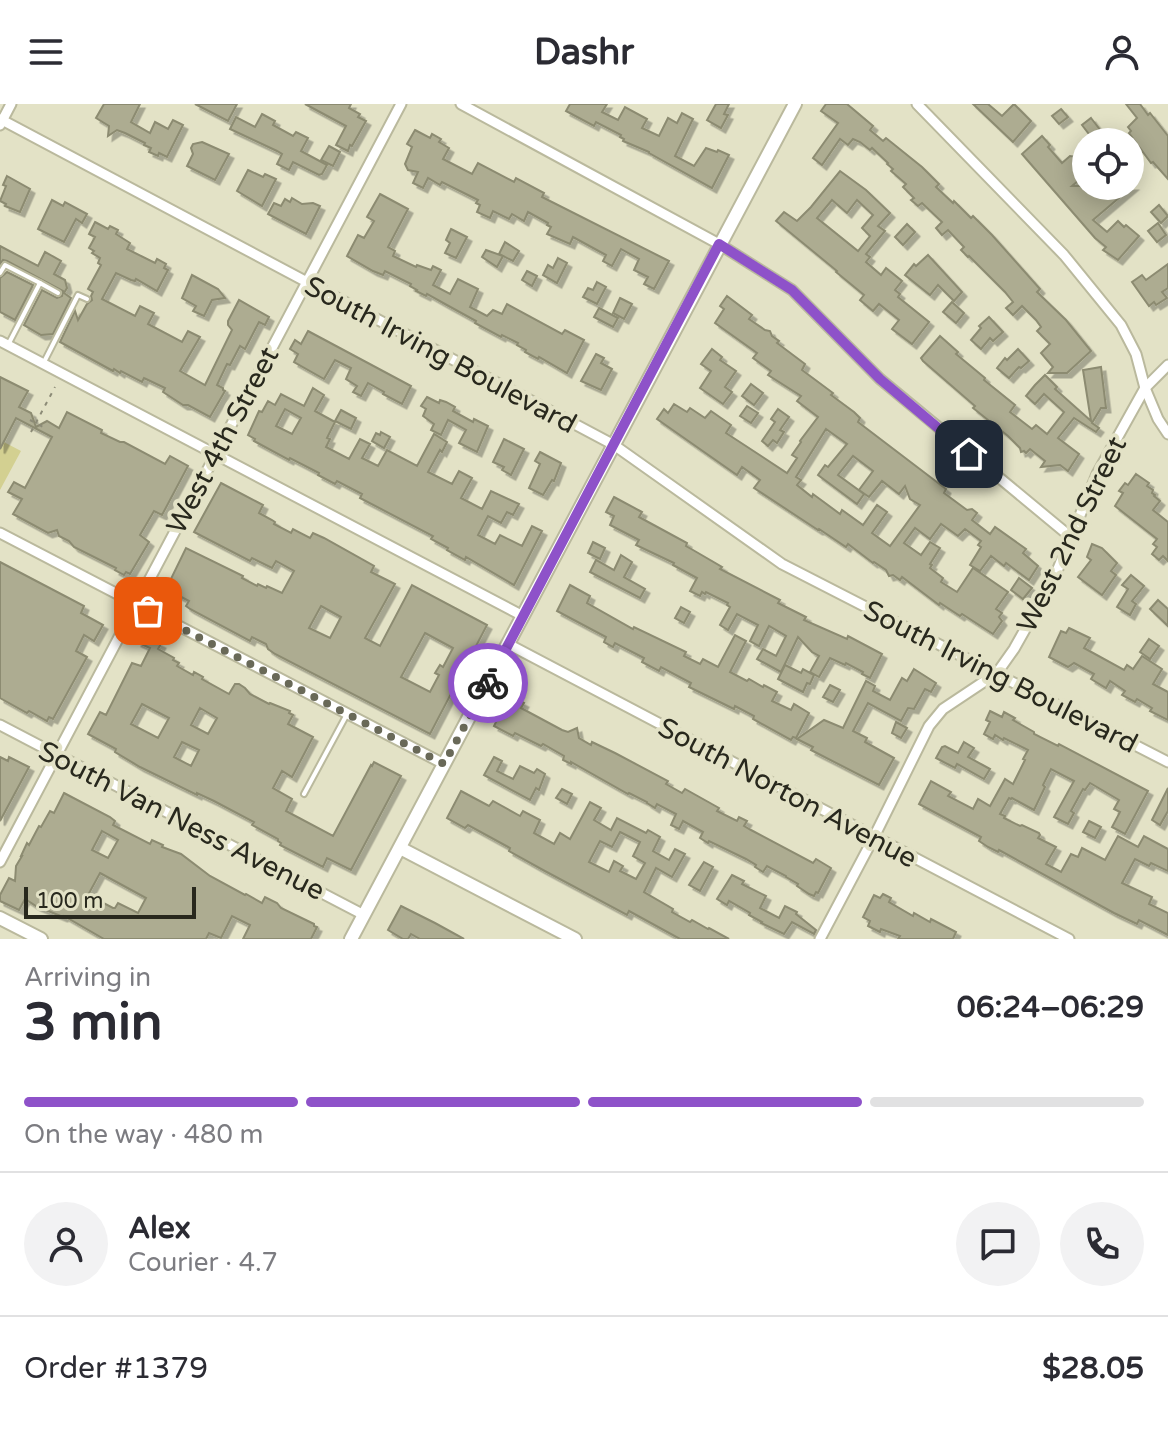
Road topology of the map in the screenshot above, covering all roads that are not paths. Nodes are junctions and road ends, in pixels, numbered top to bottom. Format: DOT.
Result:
graph roads {
  1 [pos="11,104"];
  2 [pos="401,104"];
  3 [pos="461,104"];
  4 [pos="795,104"];
  5 [pos="917,104"];
  6 [pos="1,122"];
  7 [pos="719,244"];
  8 [pos="0,273"];
  9 [pos="306,282"];
  10 [pos="40,283"];
  11 [pos="58,293"];
  12 [pos="87,299"];
  13 [pos="4,343"];
  14 [pos="42,364"];
  15 [pos="1168,365"];
  16 [pos="1145,388"];
  17 [pos="1168,434"];
  18 [pos="614,445"];
  19 [pos="216,454"];
  20 [pos="0,533"];
  21 [pos="1072,538"];
  22 [pos="135,604"];
  23 [pos="523,616"];
  24 [pos="508,644"];
  25 [pos="997,673"];
  26 [pos="347,714"];
  27 [pos="0,725"];
  28 [pos="56,755"];
  29 [pos="1168,762"];
  30 [pos="444,764"];
  31 [pos="304,794"];
  32 [pos="874,837"];
  33 [pos="400,848"];
  34 [pos="0,862"];
  35 [pos="364,915"];
  36 [pos="0,918"];
  37 [pos="41,939"];
  38 [pos="351,939"];
  39 [pos="575,939"];
  40 [pos="820,939"];
  41 [pos="1069,939"];
  1 -- 6 [label="street"];
  2 -- 9 [label="street, West 4th Street"];
  3 -- 7 [label="street"];
  4 -- 7 [label="main road"];
  5 -- 16 [label="street"];
  6 -- 9 [label="street, South Irving Boulevard"];
  7 -- 18 [label="main road"];
  7 -- 21 [label="street"];
  8 -- 10 [label="lane"];
  9 -- 18 [label="street, South Irving Boulevard"];
  9 -- 19 [label="street, West 4th Street"];
  10 -- 11 [label="lane"];
  10 -- 13 [label="lane"];
  12 -- 14 [label="lane"];
  13 -- 14 [label="street"];
  14 -- 19 [label="street"];
  15 -- 16 [label="street, West 2nd Street"];
  16 -- 17 [label="street"];
  16 -- 21 [label="street, West 2nd Street"];
  18 -- 23 [label="main road"];
  18 -- 25 [label="street, South Irving Boulevard"];
  19 -- 22 [label="street, West 4th Street"];
  19 -- 23 [label="street"];
  20 -- 22 [label="street"];
  21 -- 25 [label="street, West 2nd Street"];
  22 -- 26 [label="street"];
  22 -- 28 [label="street, West 4th Street"];
  23 -- 24 [label="main road"];
  24 -- 30 [label="main road"];
  24 -- 32 [label="street, South Norton Avenue"];
  25 -- 29 [label="street, South Irving Boulevard"];
  25 -- 32 [label="street, West 2nd Street"];
  26 -- 30 [label="street"];
  26 -- 31 [label="lane"];
  27 -- 28 [label="street, South Van Ness Avenue"];
  28 -- 34 [label="street, West 4th Street"];
  28 -- 35 [label="street, South Van Ness Avenue"];
  30 -- 33 [label="main road"];
  32 -- 40 [label="street, West 2nd Street"];
  32 -- 41 [label="street, South Norton Avenue"];
  33 -- 35 [label="main road"];
  33 -- 39 [label="main road"];
  35 -- 38 [label="main road"];
  36 -- 37 [label="main road"];
}
